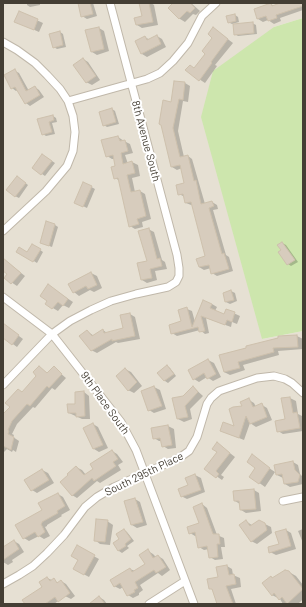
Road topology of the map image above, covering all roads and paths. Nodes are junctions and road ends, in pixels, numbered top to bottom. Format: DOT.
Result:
graph roads {
  1 [pos="110,3"];
  2 [pos="216,3"];
  3 [pos="3,42"];
  4 [pos="131,83"];
  5 [pos="68,101"];
  6 [pos="3,231"];
  7 [pos="3,297"];
  8 [pos="52,334"];
  9 [pos="3,385"];
  10 [pos="303,393"];
  11 [pos="145,473"];
  12 [pos="303,497"];
  13 [pos="283,501"];
  14 [pos="185,581"];
  15 [pos="3,584"];
  16 [pos="149,604"];
  17 [pos="194,604"];
  1 -- 4 [label="street, 8th Avenue South"];
  2 -- 4 [label="street"];
  3 -- 5 [label="street"];
  4 -- 5 [label="street"];
  4 -- 8 [label="street, 8th Avenue South"];
  5 -- 6 [label="street"];
  7 -- 8 [label="street, 9th Place South"];
  8 -- 9 [label="street"];
  8 -- 11 [label="street, 9th Place South"];
  10 -- 11 [label="street, South 295th Place"];
  11 -- 14 [label="street, 9th Place South"];
  11 -- 15 [label="street, South 295th Place"];
  12 -- 13 [label="street"];
  14 -- 16 [label="street"];
  14 -- 17 [label="street, 9th Place South"];
}
